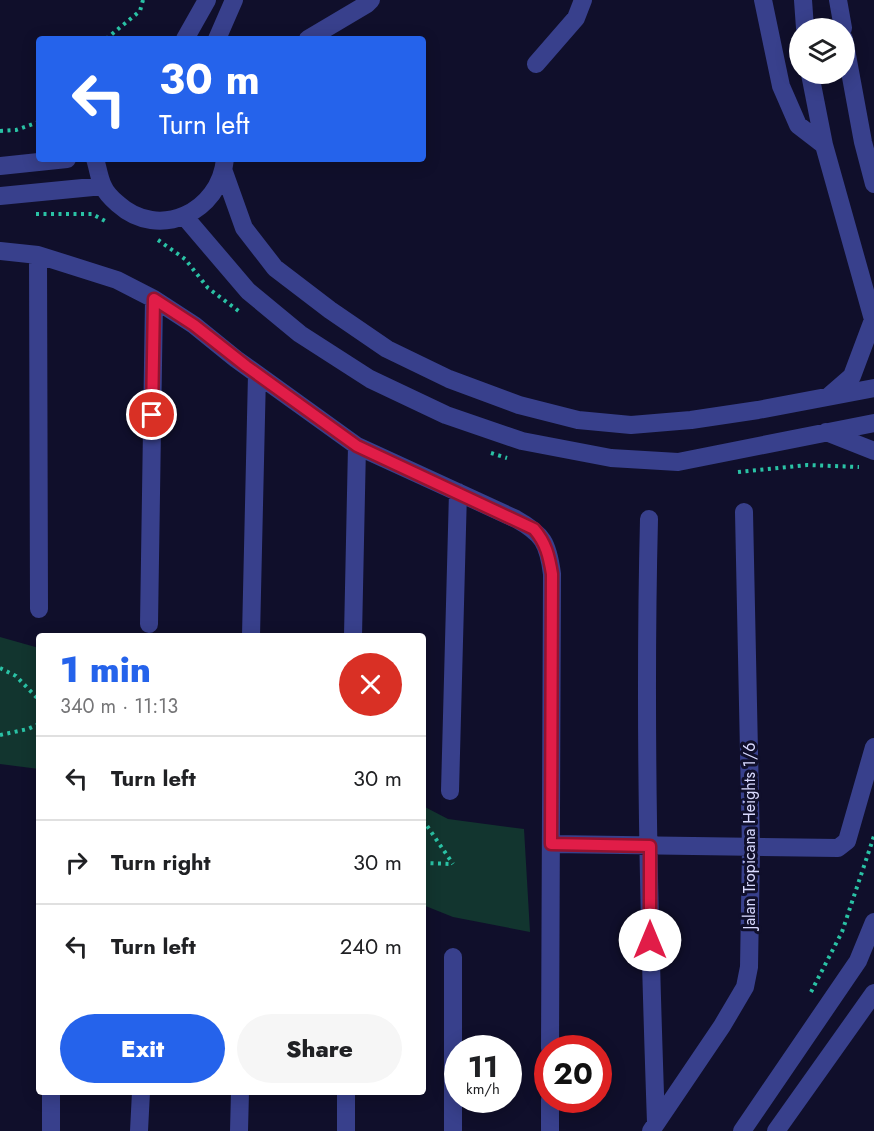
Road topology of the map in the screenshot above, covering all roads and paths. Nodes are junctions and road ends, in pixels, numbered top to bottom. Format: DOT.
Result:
graph roads {
  1 [pos="143,0"];
  2 [pos="207,0"];
  3 [pos="234,0"];
  4 [pos="371,0"];
  5 [pos="583,0"];
  6 [pos="763,0"];
  7 [pos="803,0"];
  8 [pos="838,0"];
  9 [pos="805,18"];
  10 [pos="841,18"];
  11 [pos="110,36"];
  12 [pos="187,36"];
  13 [pos="219,36"];
  14 [pos="313,36"];
  15 [pos="536,64"];
  16 [pos="812,84"];
  17 [pos="852,84"];
  18 [pos="36,123"];
  19 [pos="0,131"];
  20 [pos="824,145"];
  21 [pos="38,162"];
  22 [pos="97,162"];
  23 [pos="0,166"];
  24 [pos="224,166"];
  25 [pos="874,184"];
  26 [pos="102,186"];
  27 [pos="0,196"];
  28 [pos="184,216"];
  29 [pos="0,251"];
  30 [pos="38,255"];
  31 [pos="154,299"];
  32 [pos="874,321"];
  33 [pos="257,374"];
  34 [pos="874,388"];
  35 [pos="828,397"];
  36 [pos="874,423"];
  37 [pos="826,432"];
  38 [pos="357,446"];
  39 [pos="874,451"];
  40 [pos="458,492"];
  41 [pos="744,512"];
  42 [pos="649,519"];
  43 [pos="39,609"];
  44 [pos="149,624"];
  45 [pos="251,633"];
  46 [pos="353,633"];
  47 [pos="0,668"];
  48 [pos="36,697"];
  49 [pos="36,725"];
  50 [pos="0,735"];
  51 [pos="874,747"];
  52 [pos="450,791"];
  53 [pos="426,824"];
  54 [pos="874,836"];
  55 [pos="551,844"];
  56 [pos="650,846"];
  57 [pos="751,848"];
  58 [pos="426,863"];
  59 [pos="874,922"];
  60 [pos="453,957"];
  61 [pos="874,993"];
  62 [pos="809,995"];
  63 [pos="550,1035"];
  64 [pos="51,1095"];
  65 [pos="141,1095"];
  66 [pos="240,1095"];
  67 [pos="346,1095"];
  68 [pos="550,1113"];
  69 [pos="654,1127"];
  70 [pos="51,1131"];
  71 [pos="139,1131"];
  72 [pos="239,1131"];
  73 [pos="346,1131"];
  74 [pos="453,1131"];
  75 [pos="550,1131"];
  76 [pos="742,1131"];
  77 [pos="776,1131"];
  1 -- 11 [label="path"];
  2 -- 12 [label="street"];
  3 -- 13 [label="street"];
  4 -- 14 [label="street"];
  5 -- 15 [label="street"];
  6 -- 20 [label="street"];
  7 -- 9 [label="street"];
  8 -- 10 [label="street"];
  16 -- 20 [label="street"];
  17 -- 25 [label="street"];
  18 -- 19 [label="path"];
  20 -- 32 [label="street"];
  21 -- 23 [label="street"];
  22 -- 26 [label="street"];
  24 -- 28 [label="street"];
  24 -- 35 [label="street"];
  26 -- 27 [label="street"];
  26 -- 28 [label="street"];
  28 -- 37 [label="street"];
  29 -- 30 [label="street"];
  30 -- 31 [label="street"];
  30 -- 43 [label="street"];
  31 -- 33 [label="street"];
  31 -- 44 [label="street"];
  32 -- 35 [label="street"];
  33 -- 38 [label="street"];
  33 -- 45 [label="street"];
  34 -- 35 [label="street"];
  36 -- 37 [label="street"];
  37 -- 39 [label="street"];
  38 -- 40 [label="street"];
  38 -- 46 [label="street"];
  40 -- 52 [label="street"];
  40 -- 55 [label="street"];
  41 -- 57 [label="street, Jalan Tropicana Heights 1/6"];
  42 -- 56 [label="street"];
  47 -- 48 [label="path"];
  49 -- 50 [label="path"];
  51 -- 57 [label="street"];
  53 -- 58 [label="path"];
  54 -- 62 [label="path"];
  55 -- 56 [label="street"];
  55 -- 63 [label="street"];
  56 -- 57 [label="street"];
  56 -- 69 [label="street"];
  57 -- 69 [label="street, Jalan Tropicana Heights 1/6"];
  59 -- 76 [label="street"];
  60 -- 74 [label="street"];
  61 -- 77 [label="street"];
  64 -- 70 [label="street"];
  65 -- 71 [label="street"];
  66 -- 72 [label="street"];
  67 -- 73 [label="street"];
  68 -- 75 [label="street"];
}
